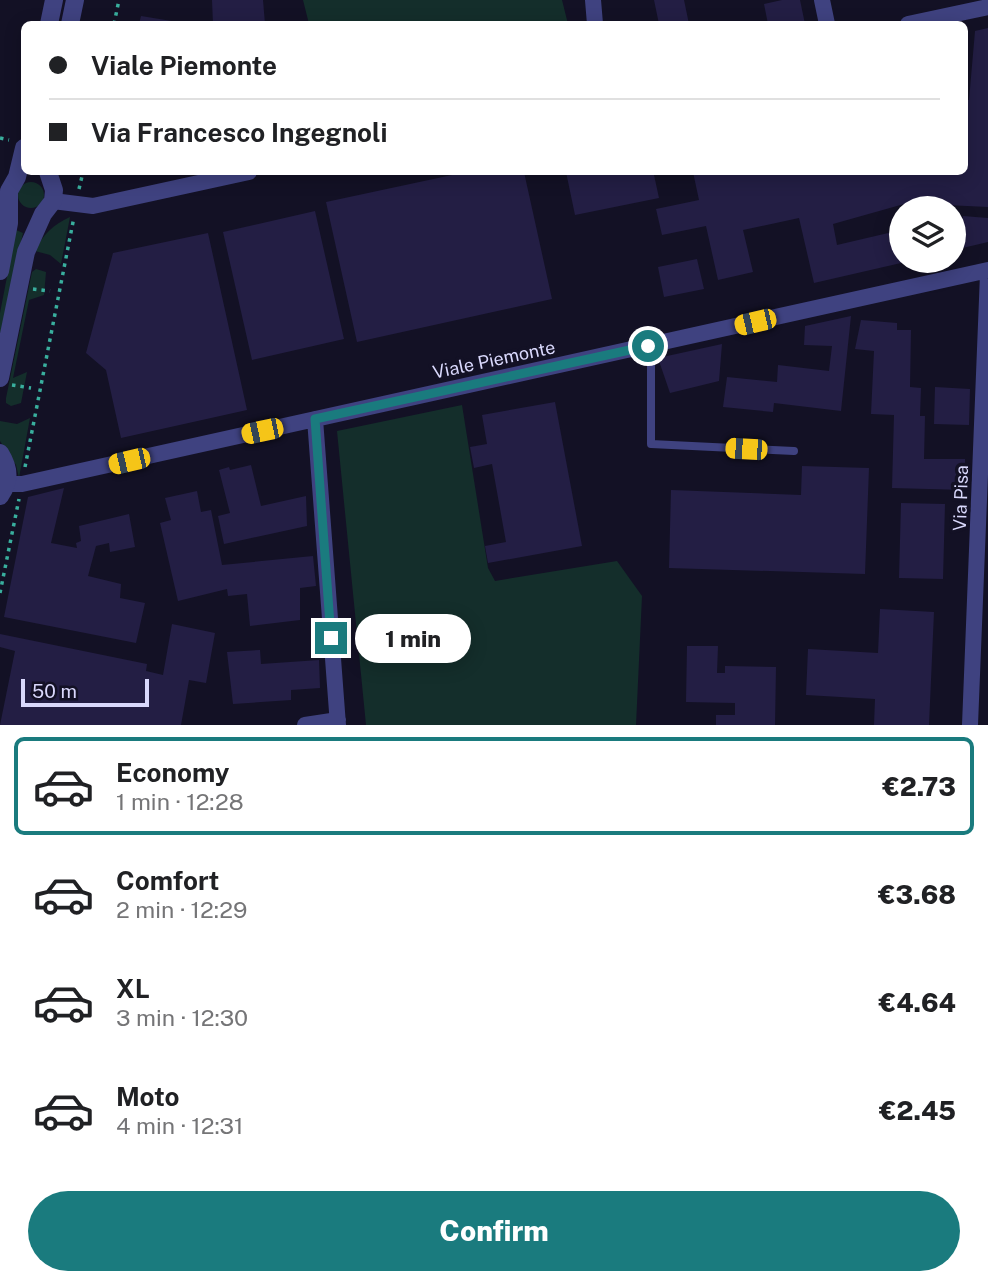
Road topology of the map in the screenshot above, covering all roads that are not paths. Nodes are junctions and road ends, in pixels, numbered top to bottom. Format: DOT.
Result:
graph roads {
  1 [pos="54,0"];
  2 [pos="75,0"];
  3 [pos="593,0"];
  4 [pos="822,0"];
  5 [pos="988,6"];
  6 [pos="50,21"];
  7 [pos="71,21"];
  8 [pos="595,21"];
  9 [pos="826,21"];
  10 [pos="921,21"];
  11 [pos="21,162"];
  12 [pos="24,175"];
  13 [pos="235,175"];
  14 [pos="18,177"];
  15 [pos="49,177"];
  16 [pos="10,203"];
  17 [pos="48,208"];
  18 [pos="0,271"];
  19 [pos="988,272"];
  20 [pos="648,346"];
  21 [pos="0,378"];
  22 [pos="315,419"];
  23 [pos="794,451"];
  24 [pos="0,455"];
  25 [pos="10,488"];
  26 [pos="338,723"];
  27 [pos="988,723"];
  28 [pos="971,724"];
  29 [pos="305,725"];
  1 -- 6 [label="street"];
  2 -- 7 [label="street"];
  3 -- 8 [label="street"];
  4 -- 9 [label="street"];
  5 -- 10 [label="street"];
  11 -- 14 [label="street"];
  12 -- 14 [label="street"];
  13 -- 17 [label="street"];
  14 -- 16 [label="street"];
  15 -- 17 [label="street"];
  16 -- 17 [label="street"];
  16 -- 18 [label="street"];
  17 -- 21 [label="street"];
  19 -- 20 [label="street, Viale Piemonte"];
  19 -- 28 [label="street, Via Pisa"];
  20 -- 22 [label="street, Viale Piemonte"];
  20 -- 23 [label="lane"];
  22 -- 25 [label="street, Viale Piemonte"];
  22 -- 26 [label="street"];
  24 -- 25 [label="street"];
  26 -- 29 [label="street"];
  27 -- 28 [label="street, Via Pisa"];
}
